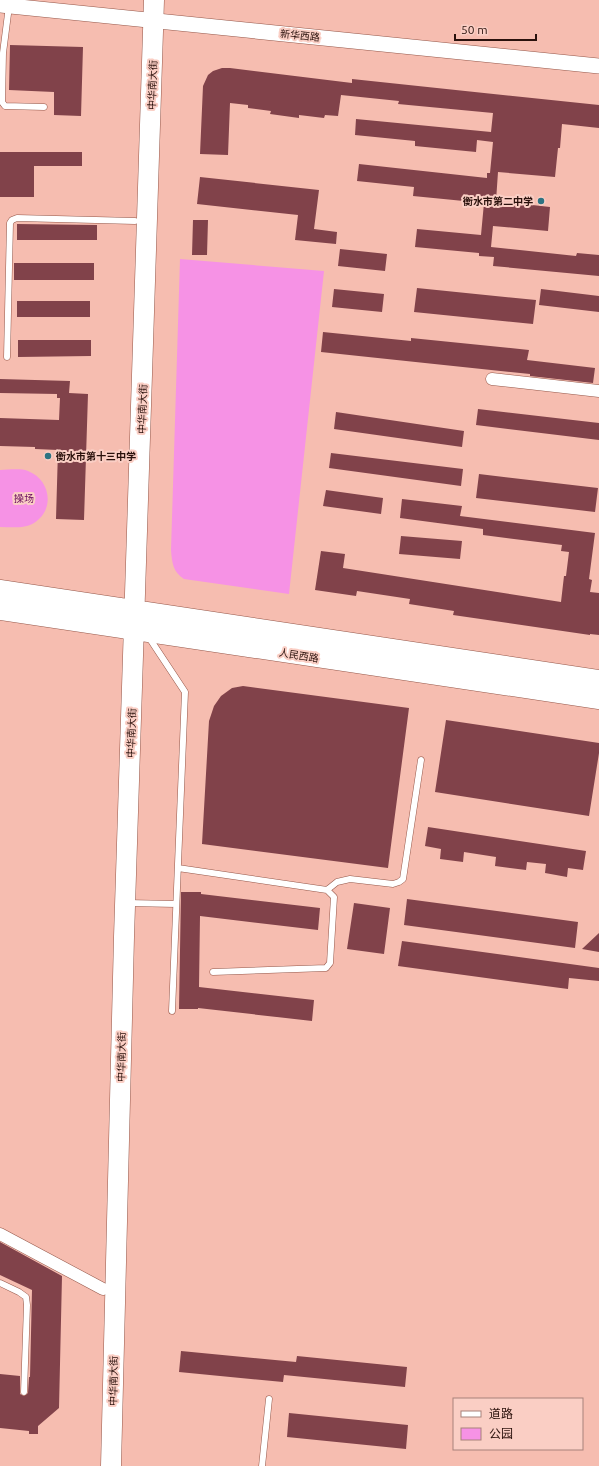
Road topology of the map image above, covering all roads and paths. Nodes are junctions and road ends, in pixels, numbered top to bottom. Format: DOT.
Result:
graph roads {
  1 [pos="154,0"];
  2 [pos="5,6"];
  3 [pos="145,13"];
  4 [pos="599,66"];
  5 [pos="44,107"];
  6 [pos="135,221"];
  7 [pos="7,357"];
  8 [pos="492,379"];
  9 [pos="599,391"];
  10 [pos="0,590"];
  11 [pos="0,610"];
  12 [pos="128,610"];
  13 [pos="133,630"];
  14 [pos="599,680"];
  15 [pos="599,700"];
  16 [pos="421,760"];
  17 [pos="178,868"];
  18 [pos="327,890"];
  19 [pos="125,903"];
  20 [pos="176,904"];
  21 [pos="213,972"];
  22 [pos="172,1011"];
  23 [pos="0,1234"];
  24 [pos="0,1283"];
  25 [pos="102,1289"];
  26 [pos="24,1392"];
  27 [pos="269,1399"];
  28 [pos="98,1466"];
  29 [pos="111,1466"];
  30 [pos="262,1466"];
  1 -- 3 [label="main road, 中华南大街"];
  2 -- 3 [label="street, 新华西路"];
  2 -- 5 [label="lane"];
  3 -- 4 [label="street, 新华西路"];
  3 -- 6 [label="main road, 中华南大街"];
  3 -- 12 [label="main road, 中华南大街"];
  6 -- 7 [label="lane"];
  6 -- 12 [label="main road, 中华南大街"];
  8 -- 9 [label="street"];
  10 -- 12 [label="main road, 人民西路"];
  11 -- 13 [label="main road, 人民西路"];
  12 -- 13 [label="main road, 中华南大街"];
  12 -- 14 [label="main road, 人民西路"];
  13 -- 15 [label="main road, 人民西路"];
  13 -- 17 [label="lane"];
  13 -- 19 [label="main road, 中华南大街"];
  13 -- 25 [label="main road, 中华南大街"];
  16 -- 18 [label="lane"];
  17 -- 18 [label="lane"];
  17 -- 20 [label="lane"];
  18 -- 21 [label="lane"];
  19 -- 20 [label="lane"];
  19 -- 29 [label="main road, 中华南大街"];
  20 -- 22 [label="lane"];
  23 -- 25 [label="street"];
  24 -- 26 [label="lane"];
  25 -- 28 [label="main road, 中华南大街"];
  27 -- 30 [label="lane"];
}
